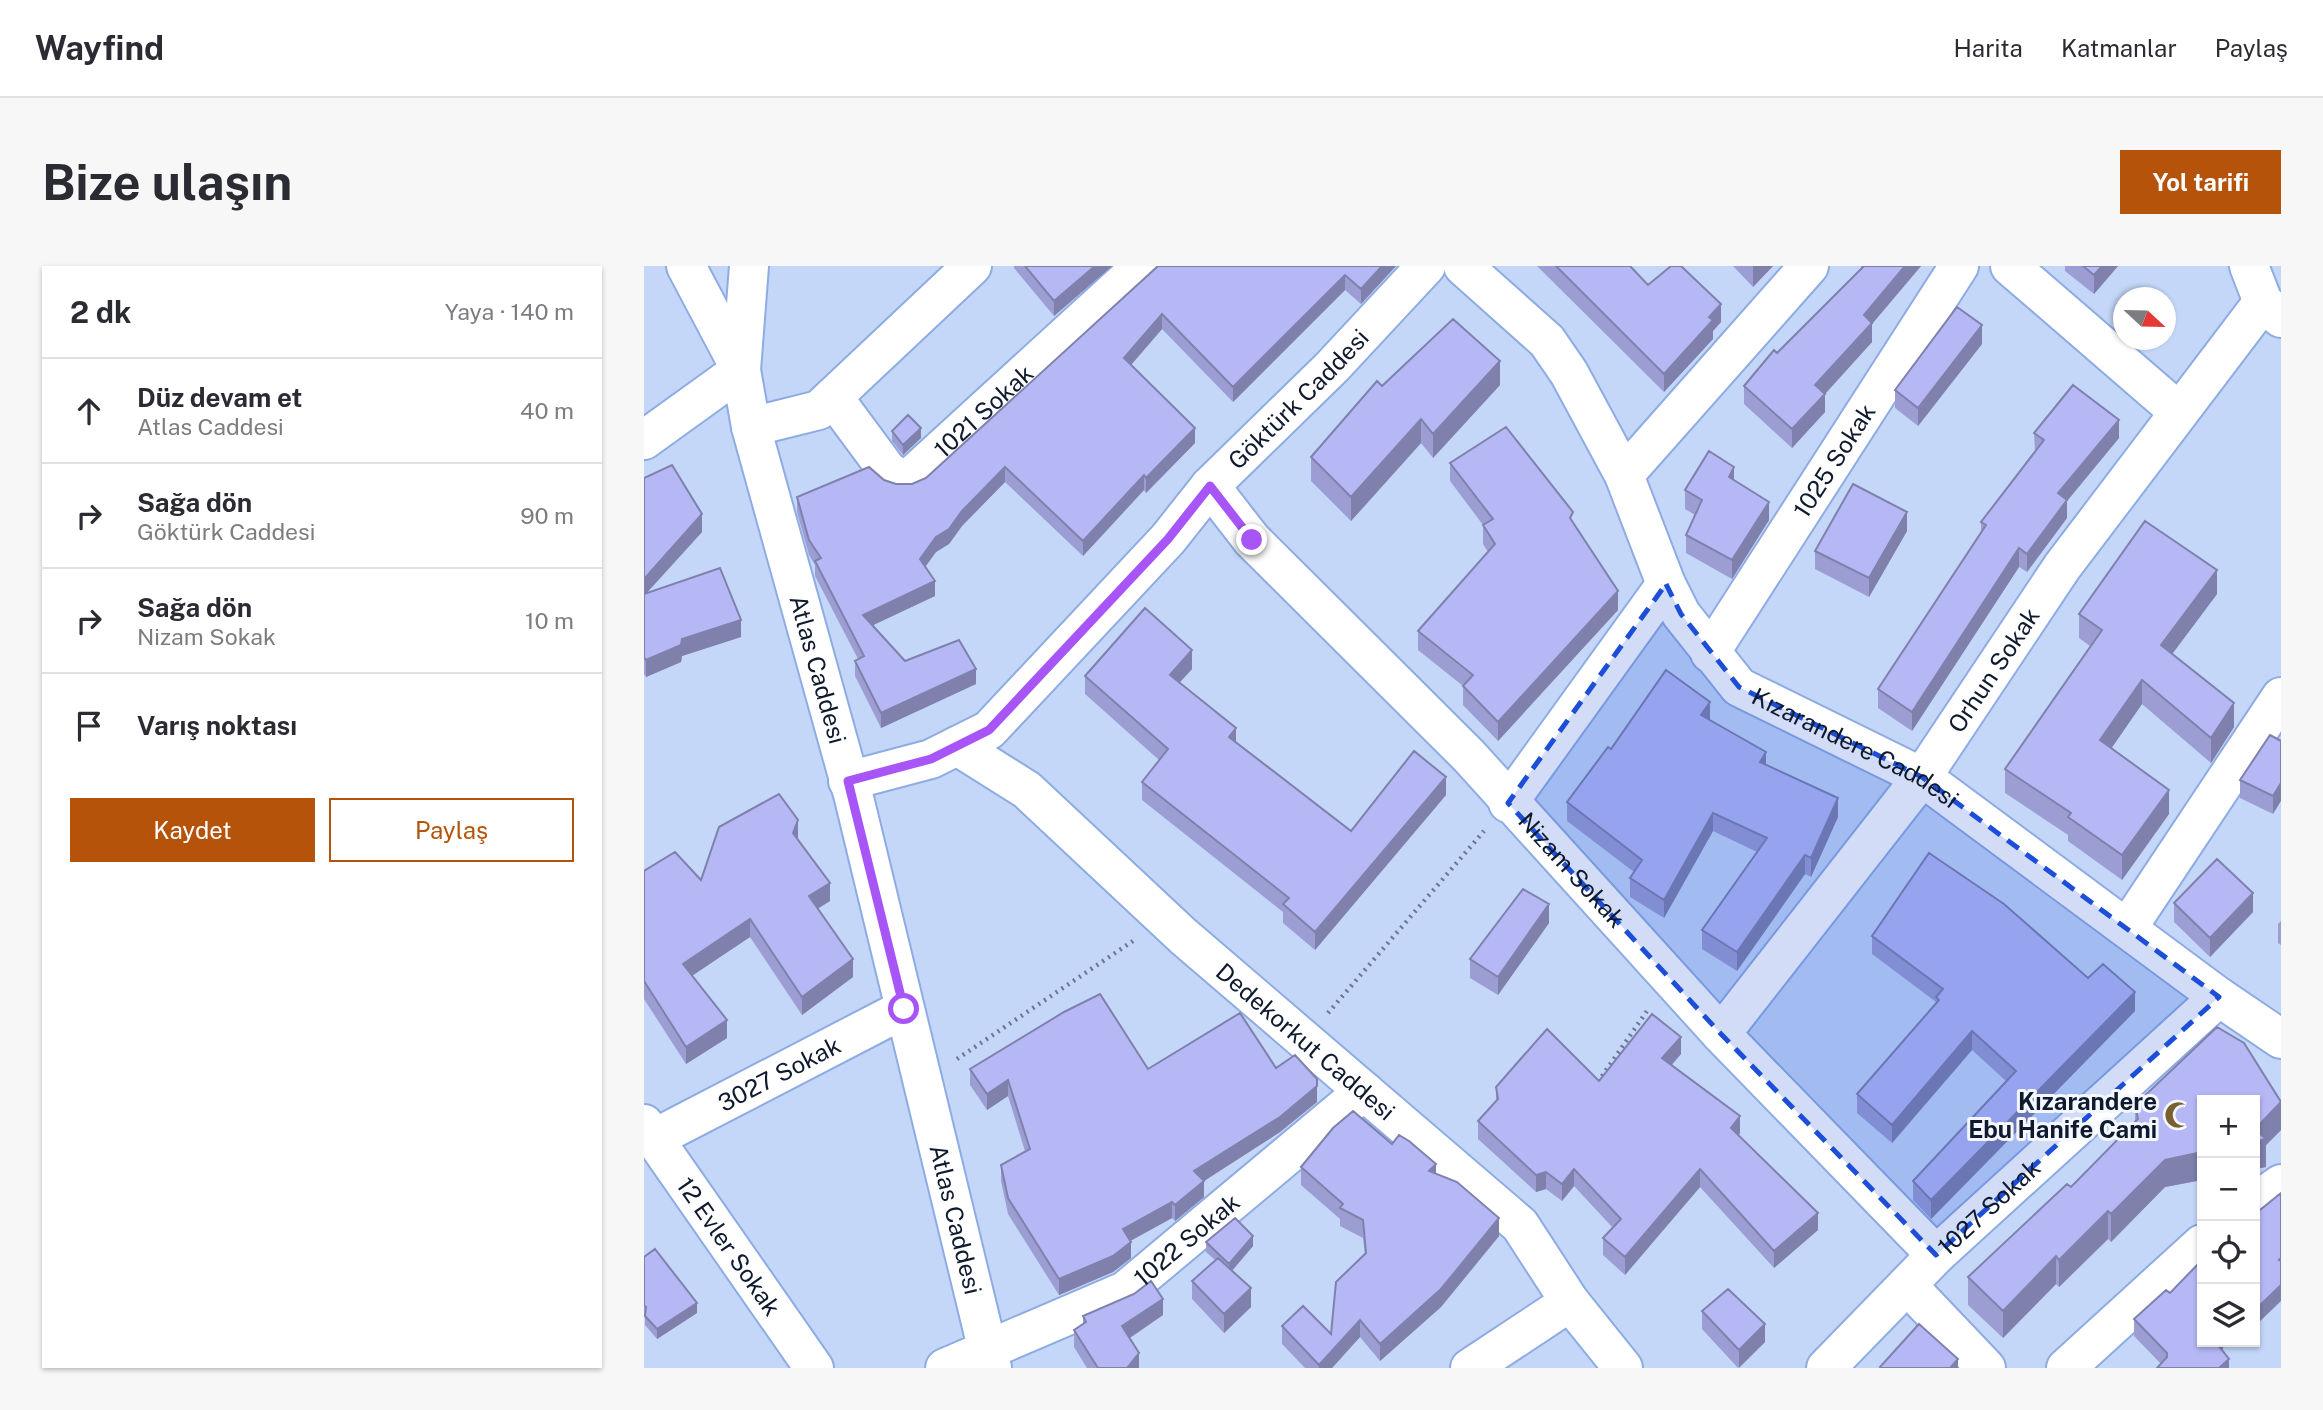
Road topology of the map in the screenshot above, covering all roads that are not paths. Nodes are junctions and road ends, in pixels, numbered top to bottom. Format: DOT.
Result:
graph roads {
  1 [pos="686,266"];
  2 [pos="749,266"];
  3 [pos="1142,266"];
  4 [pos="1426,266"];
  5 [pos="1463,266"];
  6 [pos="1809,266"];
  7 [pos="1959,266"];
  8 [pos="2010,266"];
  9 [pos="2249,266"];
  10 [pos="964,269"];
  11 [pos="2272,310"];
  12 [pos="741,370"];
  13 [pos="833,397"];
  14 [pos="2179,412"];
  15 [pos="751,428"];
  16 [pos="644,440"];
  17 [pos="1623,475"];
  18 [pos="1210,486"];
  19 [pos="1666,584"];
  20 [pos="1710,653"];
  21 [pos="2281,697"];
  22 [pos="957,746"];
  23 [pos="1922,777"];
  24 [pos="848,781"];
  25 [pos="1508,803"];
  26 [pos="2128,926"];
  27 [pos="2220,997"];
  28 [pos="904,1009"];
  29 [pos="1721,1034"];
  30 [pos="2280,1035"];
  31 [pos="1364,1091"];
  32 [pos="649,1132"];
  33 [pos="2281,1184"];
  34 [pos="2260,1199"];
  35 [pos="2197,1249"];
  36 [pos="1936,1255"];
  37 [pos="1907,1285"];
  38 [pos="1570,1302"];
  39 [pos="989,1358"];
  40 [pos="814,1368"];
  41 [pos="945,1368"];
  42 [pos="1470,1368"];
  43 [pos="1623,1368"];
  44 [pos="1826,1368"];
  45 [pos="1986,1368"];
  46 [pos="2066,1368"];
  1 -- 12 [label="street, Atlas Caddesi"];
  2 -- 12 [label="street"];
  3 -- 13 [label="street, 1021 Sokak"];
  4 -- 18 [label="street, Göktürk Caddesi"];
  5 -- 17 [label="street, Kızarandere Caddesi"];
  6 -- 17 [label="street"];
  7 -- 20 [label="street, 1025 Sokak"];
  8 -- 14 [label="street"];
  9 -- 11 [label="street"];
  10 -- 13 [label="street"];
  11 -- 14 [label="street, Orhun Sokak"];
  12 -- 15 [label="street, Atlas Caddesi"];
  12 -- 16 [label="street"];
  13 -- 15 [label="street"];
  14 -- 23 [label="street, Orhun Sokak"];
  15 -- 24 [label="street, Atlas Caddesi"];
  17 -- 19 [label="street, Kızarandere Caddesi"];
  18 -- 22 [label="street, Göktürk Caddesi"];
  18 -- 25 [label="street, Nizam Sokak"];
  19 -- 20 [label="street, Kızarandere Caddesi"];
  19 -- 25 [label="street"];
  20 -- 23 [label="street, Kızarandere Caddesi"];
  21 -- 26 [label="street"];
  22 -- 24 [label="street, Göktürk Caddesi"];
  22 -- 31 [label="street, Dedekorkut Caddesi"];
  23 -- 26 [label="street, Kızarandere Caddesi"];
  23 -- 29 [label="street, Orhun Sokak"];
  24 -- 28 [label="street, Atlas Caddesi"];
  25 -- 29 [label="street, Nizam Sokak"];
  26 -- 27 [label="street, Kızarandere Caddesi"];
  27 -- 30 [label="street, Kızarandere Caddesi"];
  27 -- 36 [label="street, 1027 Sokak"];
  28 -- 32 [label="street, 3027 Sokak"];
  28 -- 39 [label="street, Atlas Caddesi"];
  29 -- 36 [label="street, Nizam Sokak"];
  31 -- 38 [label="street, Dedekorkut Caddesi"];
  31 -- 39 [label="street, 1022 Sokak"];
  32 -- 40 [label="street, 12 Evler Sokak"];
  33 -- 34 [label="street"];
  35 -- 46 [label="street"];
  36 -- 37 [label="street, 1027 Sokak"];
  37 -- 44 [label="street, 1027 Sokak"];
  37 -- 45 [label="street"];
  38 -- 42 [label="street"];
  38 -- 43 [label="street, Dedekorkut Caddesi"];
  39 -- 41 [label="street, 1022 Sokak"];
}
